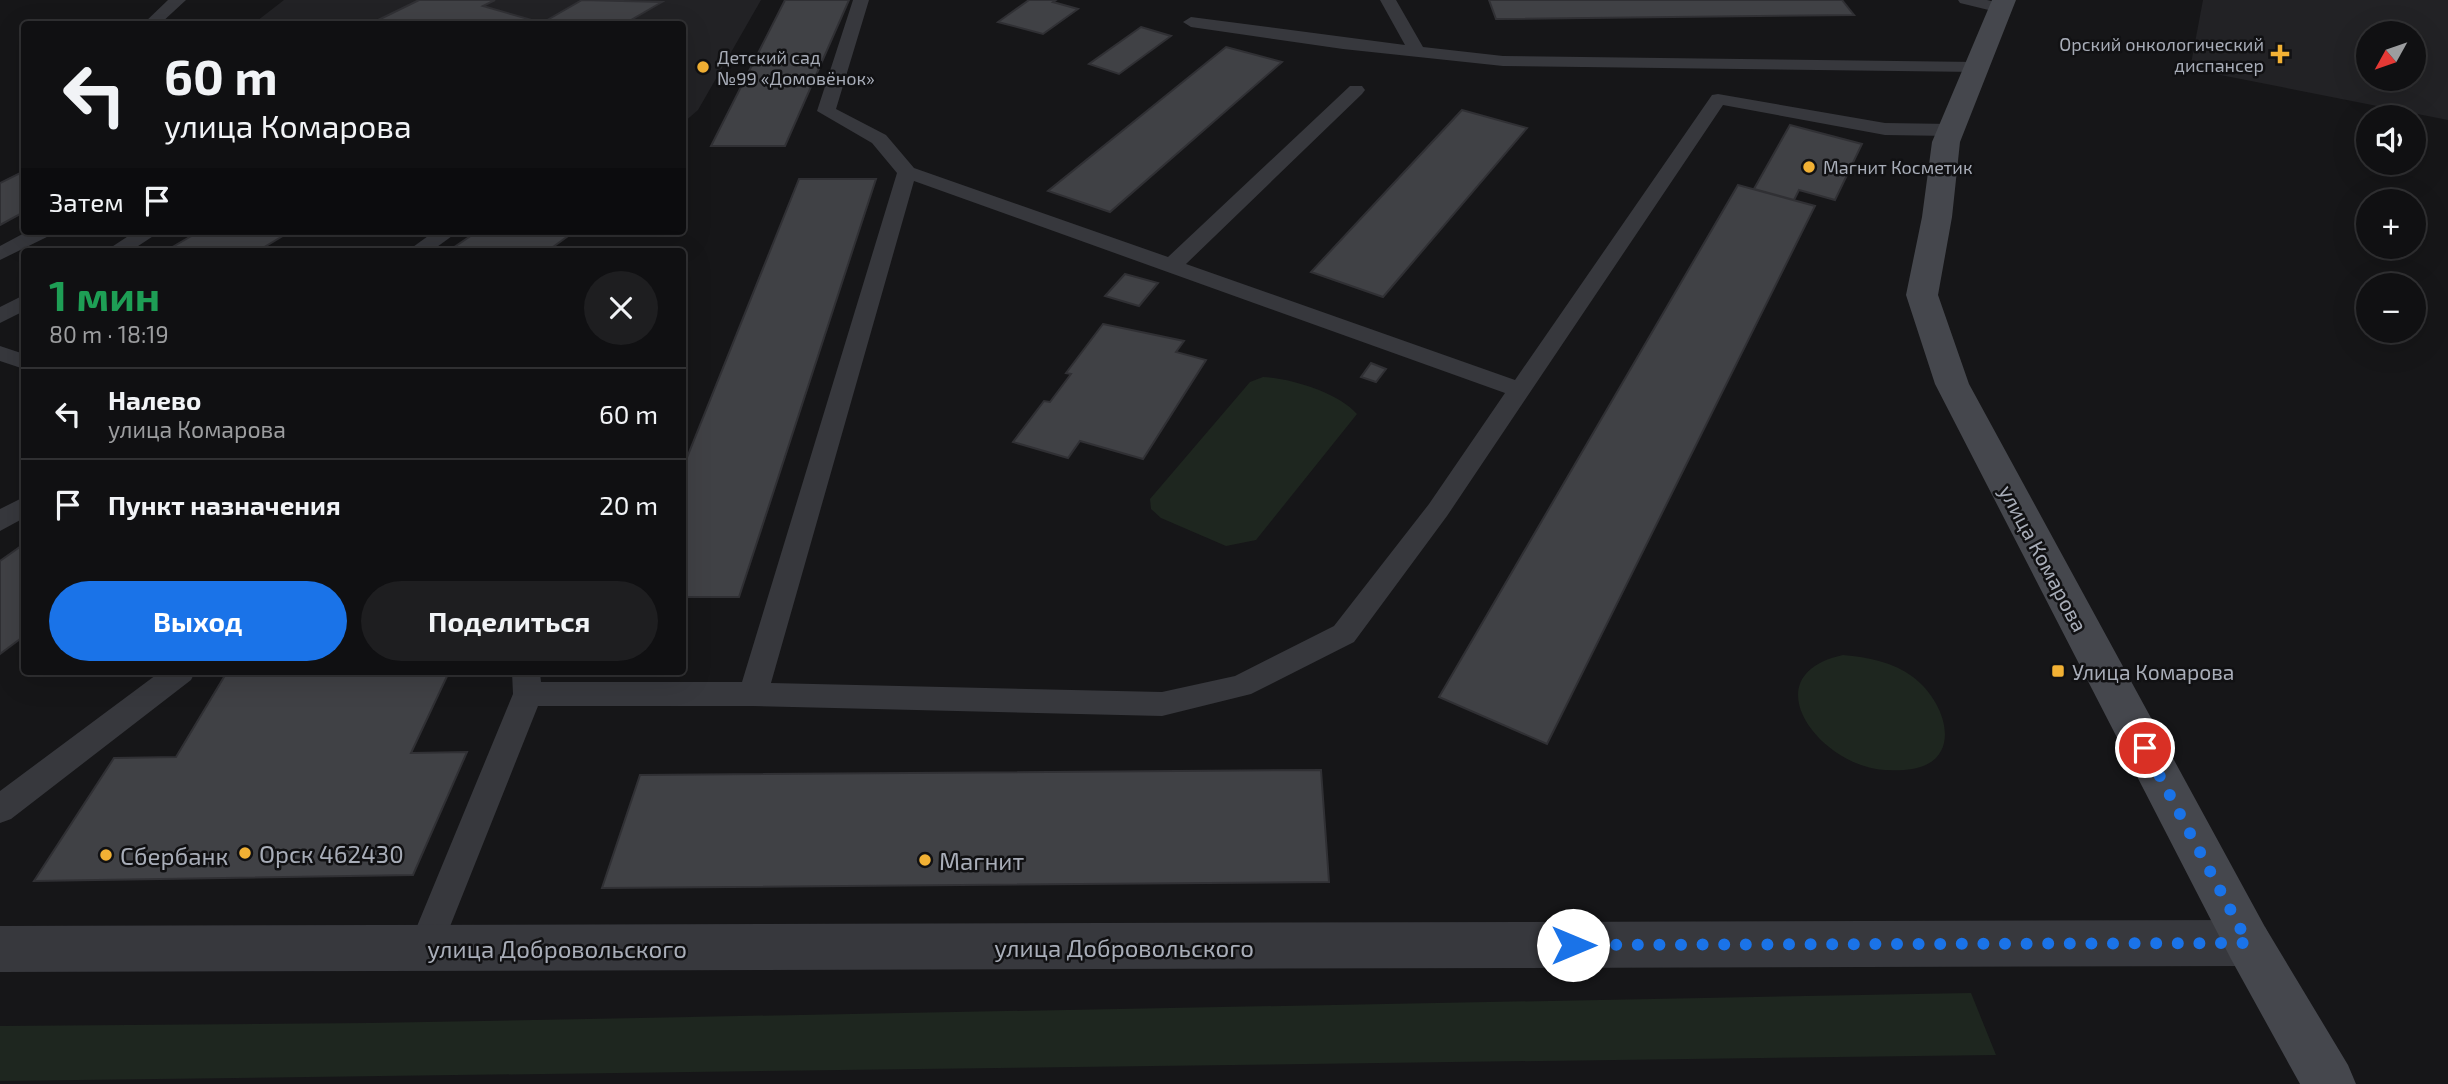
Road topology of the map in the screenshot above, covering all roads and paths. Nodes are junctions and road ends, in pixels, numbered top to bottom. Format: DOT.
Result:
graph roads {
  1 [pos="178,0"];
  2 [pos="861,0"];
  3 [pos="1388,0"];
  4 [pos="1990,3"];
  5 [pos="154,21"];
  6 [pos="1191,22"];
  7 [pos="1417,52"];
  8 [pos="1977,67"];
  9 [pos="1356,90"];
  10 [pos="1951,130"];
  11 [pos="907,172"];
  12 [pos="36,235"];
  13 [pos="144,235"];
  14 [pos="443,235"];
  15 [pos="121,248"];
  16 [pos="422,248"];
  17 [pos="0,254"];
  18 [pos="1171,266"];
  19 [pos="21,304"];
  20 [pos="0,316"];
  21 [pos="0,353"];
  22 [pos="21,361"];
  23 [pos="1520,390"];
  24 [pos="21,508"];
  25 [pos="0,522"];
  26 [pos="177,675"];
  27 [pos="527,683"];
  28 [pos="753,694"];
  29 [pos="0,809"];
  30 [pos="2248,943"];
  31 [pos="425,948"];
  32 [pos="0,949"];
  33 [pos="2329,1084"];
  1 -- 5 [label="lane"];
  2 -- 11 [label="lane"];
  3 -- 7 [label="lane"];
  4 -- 8 [label="main road, улица Комарова"];
  6 -- 7 [label="lane"];
  7 -- 8 [label="lane"];
  8 -- 10 [label="main road, улица Комарова"];
  9 -- 18 [label="lane"];
  10 -- 23 [label="lane"];
  10 -- 30 [label="main road, улица Комарова"];
  11 -- 18 [label="lane"];
  11 -- 28 [label="lane"];
  12 -- 17 [label="lane"];
  13 -- 15 [label="lane"];
  14 -- 16 [label="lane"];
  18 -- 23 [label="lane"];
  19 -- 20 [label="lane"];
  21 -- 22 [label="lane"];
  23 -- 28 [label="lane"];
  24 -- 25 [label="lane"];
  26 -- 29 [label="lane"];
  27 -- 28 [label="lane"];
  27 -- 31 [label="lane"];
  30 -- 31 [label="street, улица Добровольского"];
  30 -- 33 [label="main road, улица Комарова"];
  31 -- 32 [label="street, улица Добровольского"];
}
